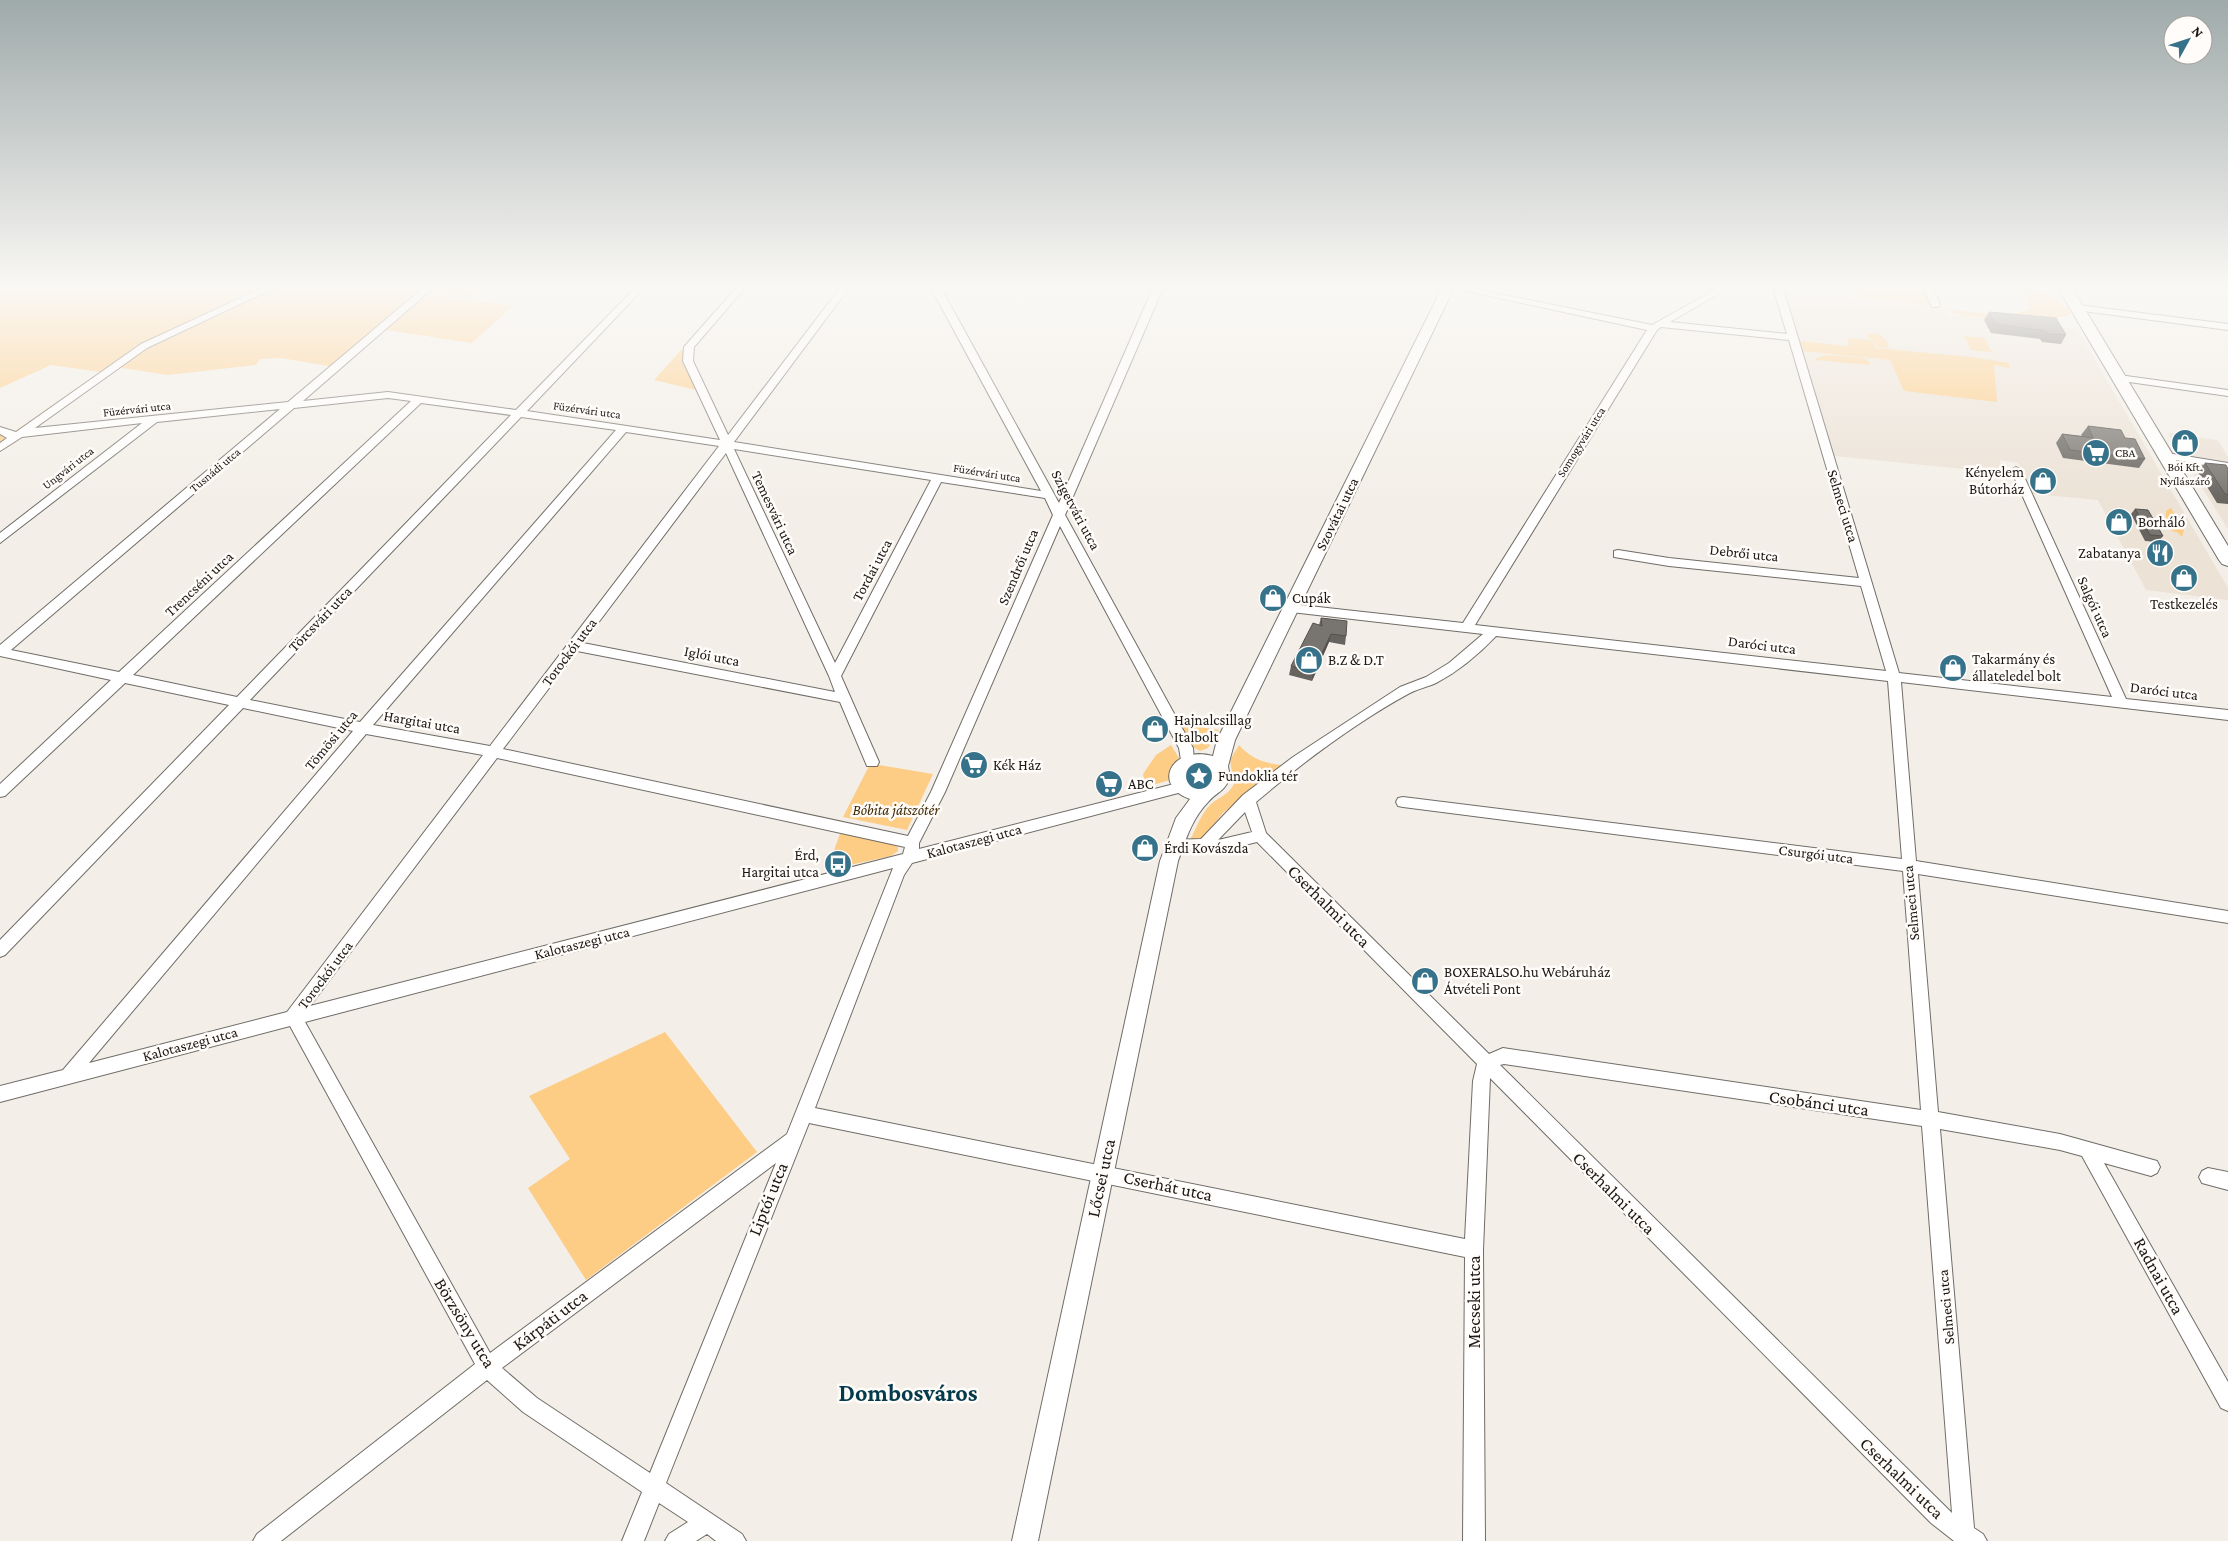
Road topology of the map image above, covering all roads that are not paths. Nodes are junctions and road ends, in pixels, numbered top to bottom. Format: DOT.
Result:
graph roads {
  1 [pos="124,360"];
  2 [pos="345,360"];
  3 [pos="570,360"];
  4 [pos="687,360"];
  5 [pos="791,360"];
  6 [pos="976,360"];
  7 [pos="1127,360"];
  8 [pos="1413,360"];
  9 [pos="1632,360"];
  10 [pos="1798,360"];
  11 [pos="2108,360"];
  12 [pos="2118,378"];
  13 [pos="2228,393"];
  14 [pos="418,399"];
  15 [pos="293,404"];
  16 [pos="518,413"];
  17 [pos="153,420"];
  18 [pos="623,428"];
  19 [pos="0,430"];
  20 [pos="18,435"];
  21 [pos="727,445"];
  22 [pos="0,448"];
  23 [pos="2167,456"];
  24 [pos="2228,466"];
  25 [pos="2016,470"];
  26 [pos="938,478"];
  27 [pos="1051,496"];
  28 [pos="1060,512"];
  29 [pos="0,539"];
  30 [pos="1618,554"];
  31 [pos="2228,560"];
  32 [pos="1866,583"];
  33 [pos="1291,608"];
  34 [pos="1467,627"];
  35 [pos="1494,630"];
  36 [pos="574,646"];
  37 [pos="0,652"];
  38 [pos="835,676"];
  39 [pos="1894,677"];
  40 [pos="122,678"];
  41 [pos="844,698"];
  42 [pos="241,702"];
  43 [pos="2121,702"];
  44 [pos="2228,715"];
  45 [pos="363,728"];
  46 [pos="1226,740"];
  47 [pos="495,752"];
  48 [pos="1192,756"];
  49 [pos="872,762"];
  50 [pos="1219,768"];
  51 [pos="1183,788"];
  52 [pos="0,792"];
  53 [pos="1248,799"];
  54 [pos="1403,802"];
  55 [pos="1260,836"];
  56 [pos="1175,844"];
  57 [pos="1205,845"];
  58 [pos="910,851"];
  59 [pos="1908,866"];
  60 [pos="2228,917"];
  61 [pos="0,950"];
  62 [pos="293,1016"];
  63 [pos="1485,1064"];
  64 [pos="68,1076"];
  65 [pos="0,1094"];
  66 [pos="804,1114"];
  67 [pos="1930,1119"];
  68 [pos="792,1141"];
  69 [pos="2089,1152"];
  70 [pos="2151,1167"];
  71 [pos="1102,1173"];
  72 [pos="2208,1177"];
  73 [pos="2228,1181"];
  74 [pos="1474,1250"];
  75 [pos="487,1367"];
  76 [pos="2228,1401"];
  77 [pos="652,1488"];
  78 [pos="706,1523"];
  79 [pos="1968,1538"];
  80 [pos="264,1541"];
  81 [pos="633,1541"];
  82 [pos="676,1541"];
  83 [pos="735,1541"];
  84 [pos="1025,1541"];
  85 [pos="1474,1541"];
  1 -- 20 [label="street"];
  2 -- 15 [label="street, Tusnádi utca"];
  3 -- 16 [label="street, Törcsvári utca"];
  4 -- 21 [label="street, Temesvári utca"];
  5 -- 21 [label="street, Torockói utca"];
  6 -- 27 [label="street, Szigetvári utca"];
  7 -- 28 [label="street, Szendrői utca"];
  8 -- 33 [label="street, Szovátai utca"];
  9 -- 34 [label="street, Somogyvári utca"];
  10 -- 32 [label="street, Selmeci utca"];
  11 -- 12 [label="main road"];
  12 -- 13 [label="street"];
  12 -- 23 [label="main road"];
  14 -- 15 [label="street, Füzérvári utca"];
  14 -- 16 [label="street, Füzérvári utca"];
  14 -- 40 [label="street, Trencséni utca"];
  15 -- 17 [label="street, Füzérvári utca"];
  15 -- 37 [label="street, Tusnádi utca"];
  16 -- 18 [label="street, Füzérvári utca"];
  16 -- 42 [label="street, Törcsvári utca"];
  17 -- 20 [label="street, Füzérvári utca"];
  17 -- 29 [label="street, Ungvári utca"];
  18 -- 21 [label="street, Füzérvári utca"];
  18 -- 45 [label="street, Tömösi utca"];
  19 -- 20 [label="street, Füzérvári utca"];
  20 -- 22 [label="street"];
  21 -- 26 [label="street, Füzérvári utca"];
  21 -- 36 [label="street, Torockói utca"];
  21 -- 38 [label="street, Temesvári utca"];
  23 -- 24 [label="street"];
  23 -- 31 [label="main road"];
  25 -- 43 [label="street, Salgói utca"];
  26 -- 27 [label="street, Füzérvári utca"];
  26 -- 38 [label="street, Tordai utca"];
  27 -- 28 [label="street, Szigetvári utca"];
  28 -- 48 [label="street, Szigetvári utca"];
  28 -- 58 [label="street, Szendrői utca"];
  30 -- 32 [label="street, Debrői utca"];
  32 -- 39 [label="street, Selmeci utca"];
  33 -- 34 [label="street, Daróci utca"];
  33 -- 46 [label="street, Szovátai utca"];
  34 -- 35 [label="street, Daróci utca"];
  35 -- 39 [label="street, Daróci utca"];
  35 -- 53 [label="street"];
  36 -- 41 [label="street, Iglói utca"];
  36 -- 47 [label="street, Torockói utca"];
  37 -- 40 [label="street, Hargitai utca"];
  38 -- 41 [label="street, Temesvári utca"];
  39 -- 43 [label="street, Daróci utca"];
  39 -- 59 [label="street, Selmeci utca"];
  40 -- 42 [label="street, Hargitai utca"];
  40 -- 52 [label="street, Trencséni utca"];
  41 -- 49 [label="street, Temesvári utca"];
  42 -- 45 [label="street, Hargitai utca"];
  42 -- 61 [label="street, Törcsvári utca"];
  43 -- 44 [label="street, Daróci utca"];
  45 -- 47 [label="street, Hargitai utca"];
  45 -- 64 [label="street, Tömösi utca"];
  46 -- 48 [label="street"];
  46 -- 50 [label="street"];
  47 -- 58 [label="street, Hargitai utca"];
  47 -- 62 [label="street, Torockói utca"];
  48 -- 50 [label="street"];
  48 -- 51 [label="street"];
  50 -- 51 [label="street"];
  51 -- 56 [label="street, Lőcsei utca"];
  51 -- 58 [label="street, Kalotaszegi utca"];
  53 -- 55 [label="street, Cserhalmi utca"];
  53 -- 57 [label="street"];
  54 -- 59 [label="street, Csurgói utca"];
  55 -- 57 [label="street"];
  55 -- 63 [label="street, Cserhalmi utca"];
  56 -- 57 [label="street"];
  56 -- 71 [label="street, Lőcsei utca"];
  58 -- 62 [label="street, Kalotaszegi utca"];
  58 -- 66 [label="street, Liptói utca"];
  59 -- 60 [label="street, Csurgói utca"];
  59 -- 67 [label="street, Selmeci utca"];
  62 -- 64 [label="street, Kalotaszegi utca"];
  62 -- 75 [label="street, Börzsöny utca"];
  63 -- 67 [label="street, Csobánci utca"];
  63 -- 74 [label="street, Mecseki utca"];
  63 -- 79 [label="street, Cserhalmi utca"];
  64 -- 65 [label="street, Kalotaszegi utca"];
  66 -- 68 [label="street, Liptói utca"];
  66 -- 71 [label="street, Cserhát utca"];
  67 -- 69 [label="street, Csobánci utca"];
  67 -- 79 [label="street, Selmeci utca"];
  68 -- 75 [label="street, Kárpáti utca"];
  68 -- 77 [label="street, Liptói utca"];
  69 -- 70 [label="street, Csobánci utca"];
  69 -- 76 [label="street, Radnai utca"];
  71 -- 74 [label="street, Cserhát utca"];
  71 -- 84 [label="street, Lőcsei utca"];
  72 -- 73 [label="street"];
  74 -- 85 [label="street, Mecseki utca"];
  75 -- 77 [label="street, Börzsöny utca"];
  75 -- 80 [label="street, Kárpáti utca"];
  77 -- 78 [label="street, Börzsöny utca"];
  77 -- 81 [label="street, Liptói utca"];
  78 -- 82 [label="street"];
  78 -- 83 [label="street, Börzsöny utca"];
}
